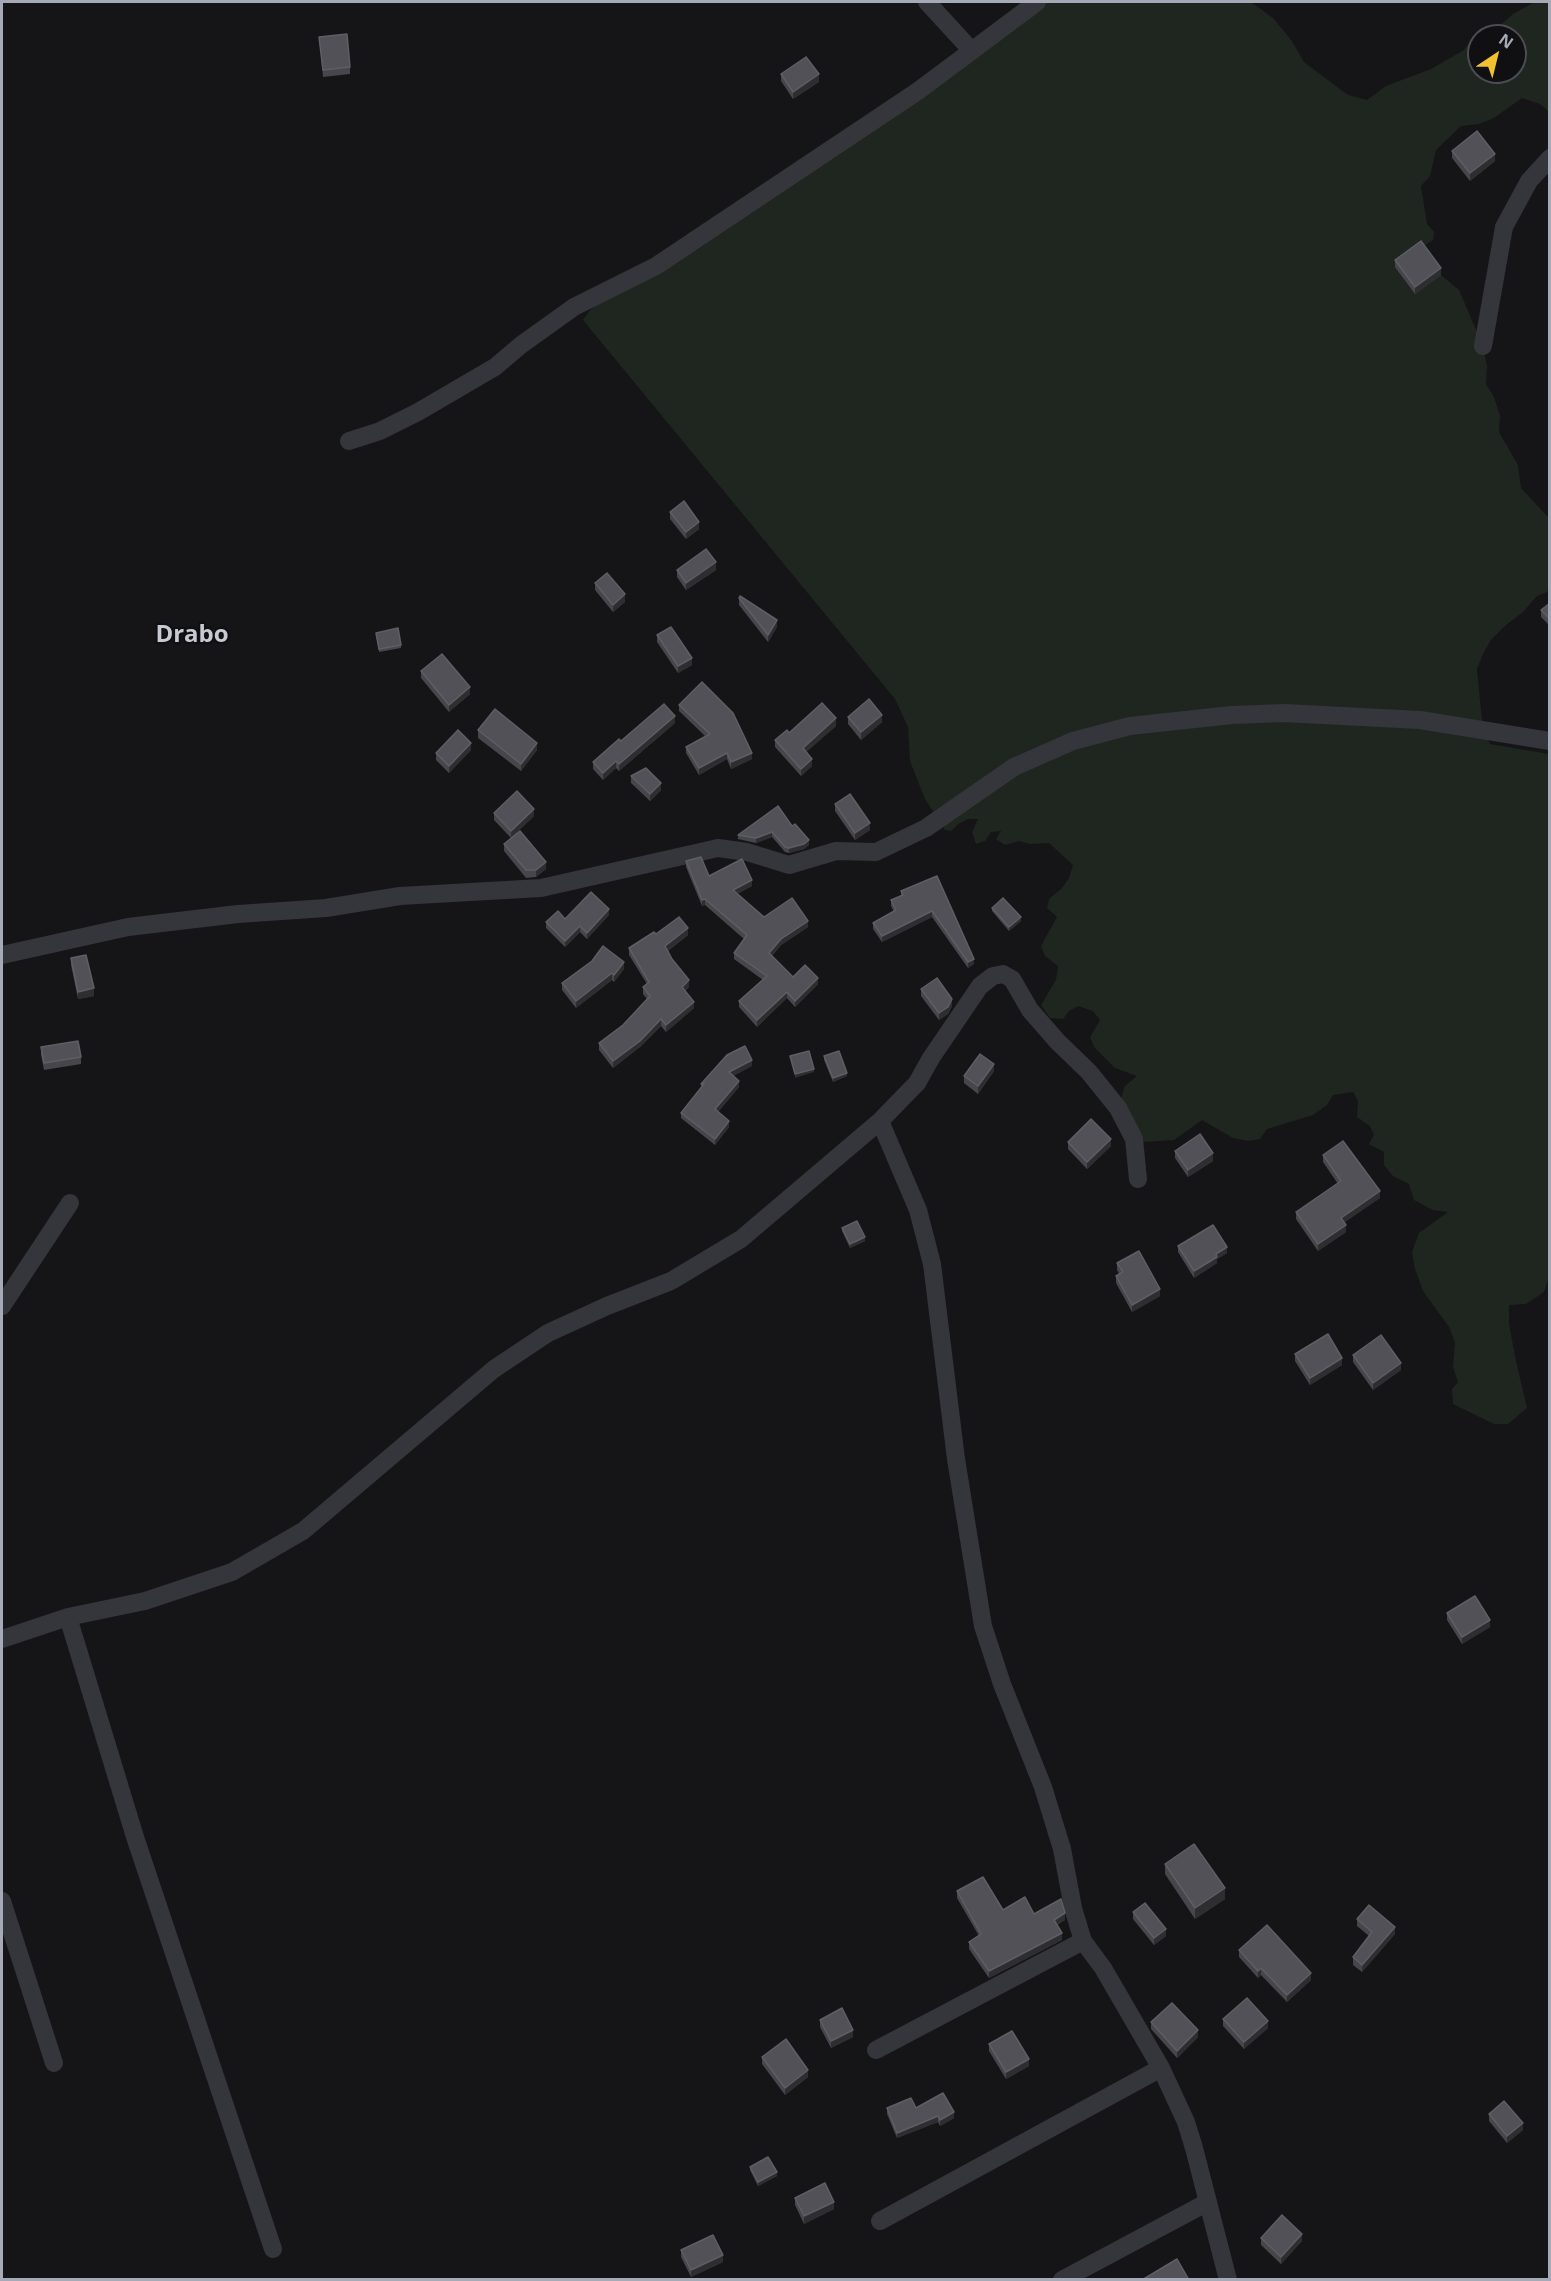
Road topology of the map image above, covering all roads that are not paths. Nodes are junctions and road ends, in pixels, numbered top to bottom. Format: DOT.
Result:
graph roads {
  1 [pos="927,2"];
  2 [pos="1037,2"];
  3 [pos="972,51"];
  4 [pos="1550,158"];
  5 [pos="1483,346"];
  6 [pos="349,441"];
  7 [pos="1550,741"];
  8 [pos="2,955"];
  9 [pos="880,1121"];
  10 [pos="1138,1179"];
  11 [pos="70,1203"];
  12 [pos="2,1306"];
  13 [pos="68,1617"];
  14 [pos="2,1639"];
  15 [pos="2,1901"];
  16 [pos="1083,1941"];
  17 [pos="876,2050"];
  18 [pos="54,2063"];
  19 [pos="1161,2068"];
  20 [pos="1208,2202"];
  21 [pos="880,2221"];
  22 [pos="273,2249"];
  23 [pos="1062,2280"];
  24 [pos="1228,2280"];
  1 -- 3 [label="street"];
  2 -- 3 [label="street"];
  3 -- 6 [label="street"];
  4 -- 5 [label="street"];
  7 -- 8 [label="street"];
  9 -- 10 [label="street"];
  9 -- 13 [label="street"];
  9 -- 16 [label="street"];
  11 -- 12 [label="street"];
  13 -- 14 [label="street"];
  13 -- 22 [label="street"];
  15 -- 18 [label="street"];
  16 -- 17 [label="street"];
  16 -- 19 [label="street"];
  19 -- 20 [label="street"];
  19 -- 21 [label="street"];
  20 -- 23 [label="street"];
  20 -- 24 [label="street"];
}
